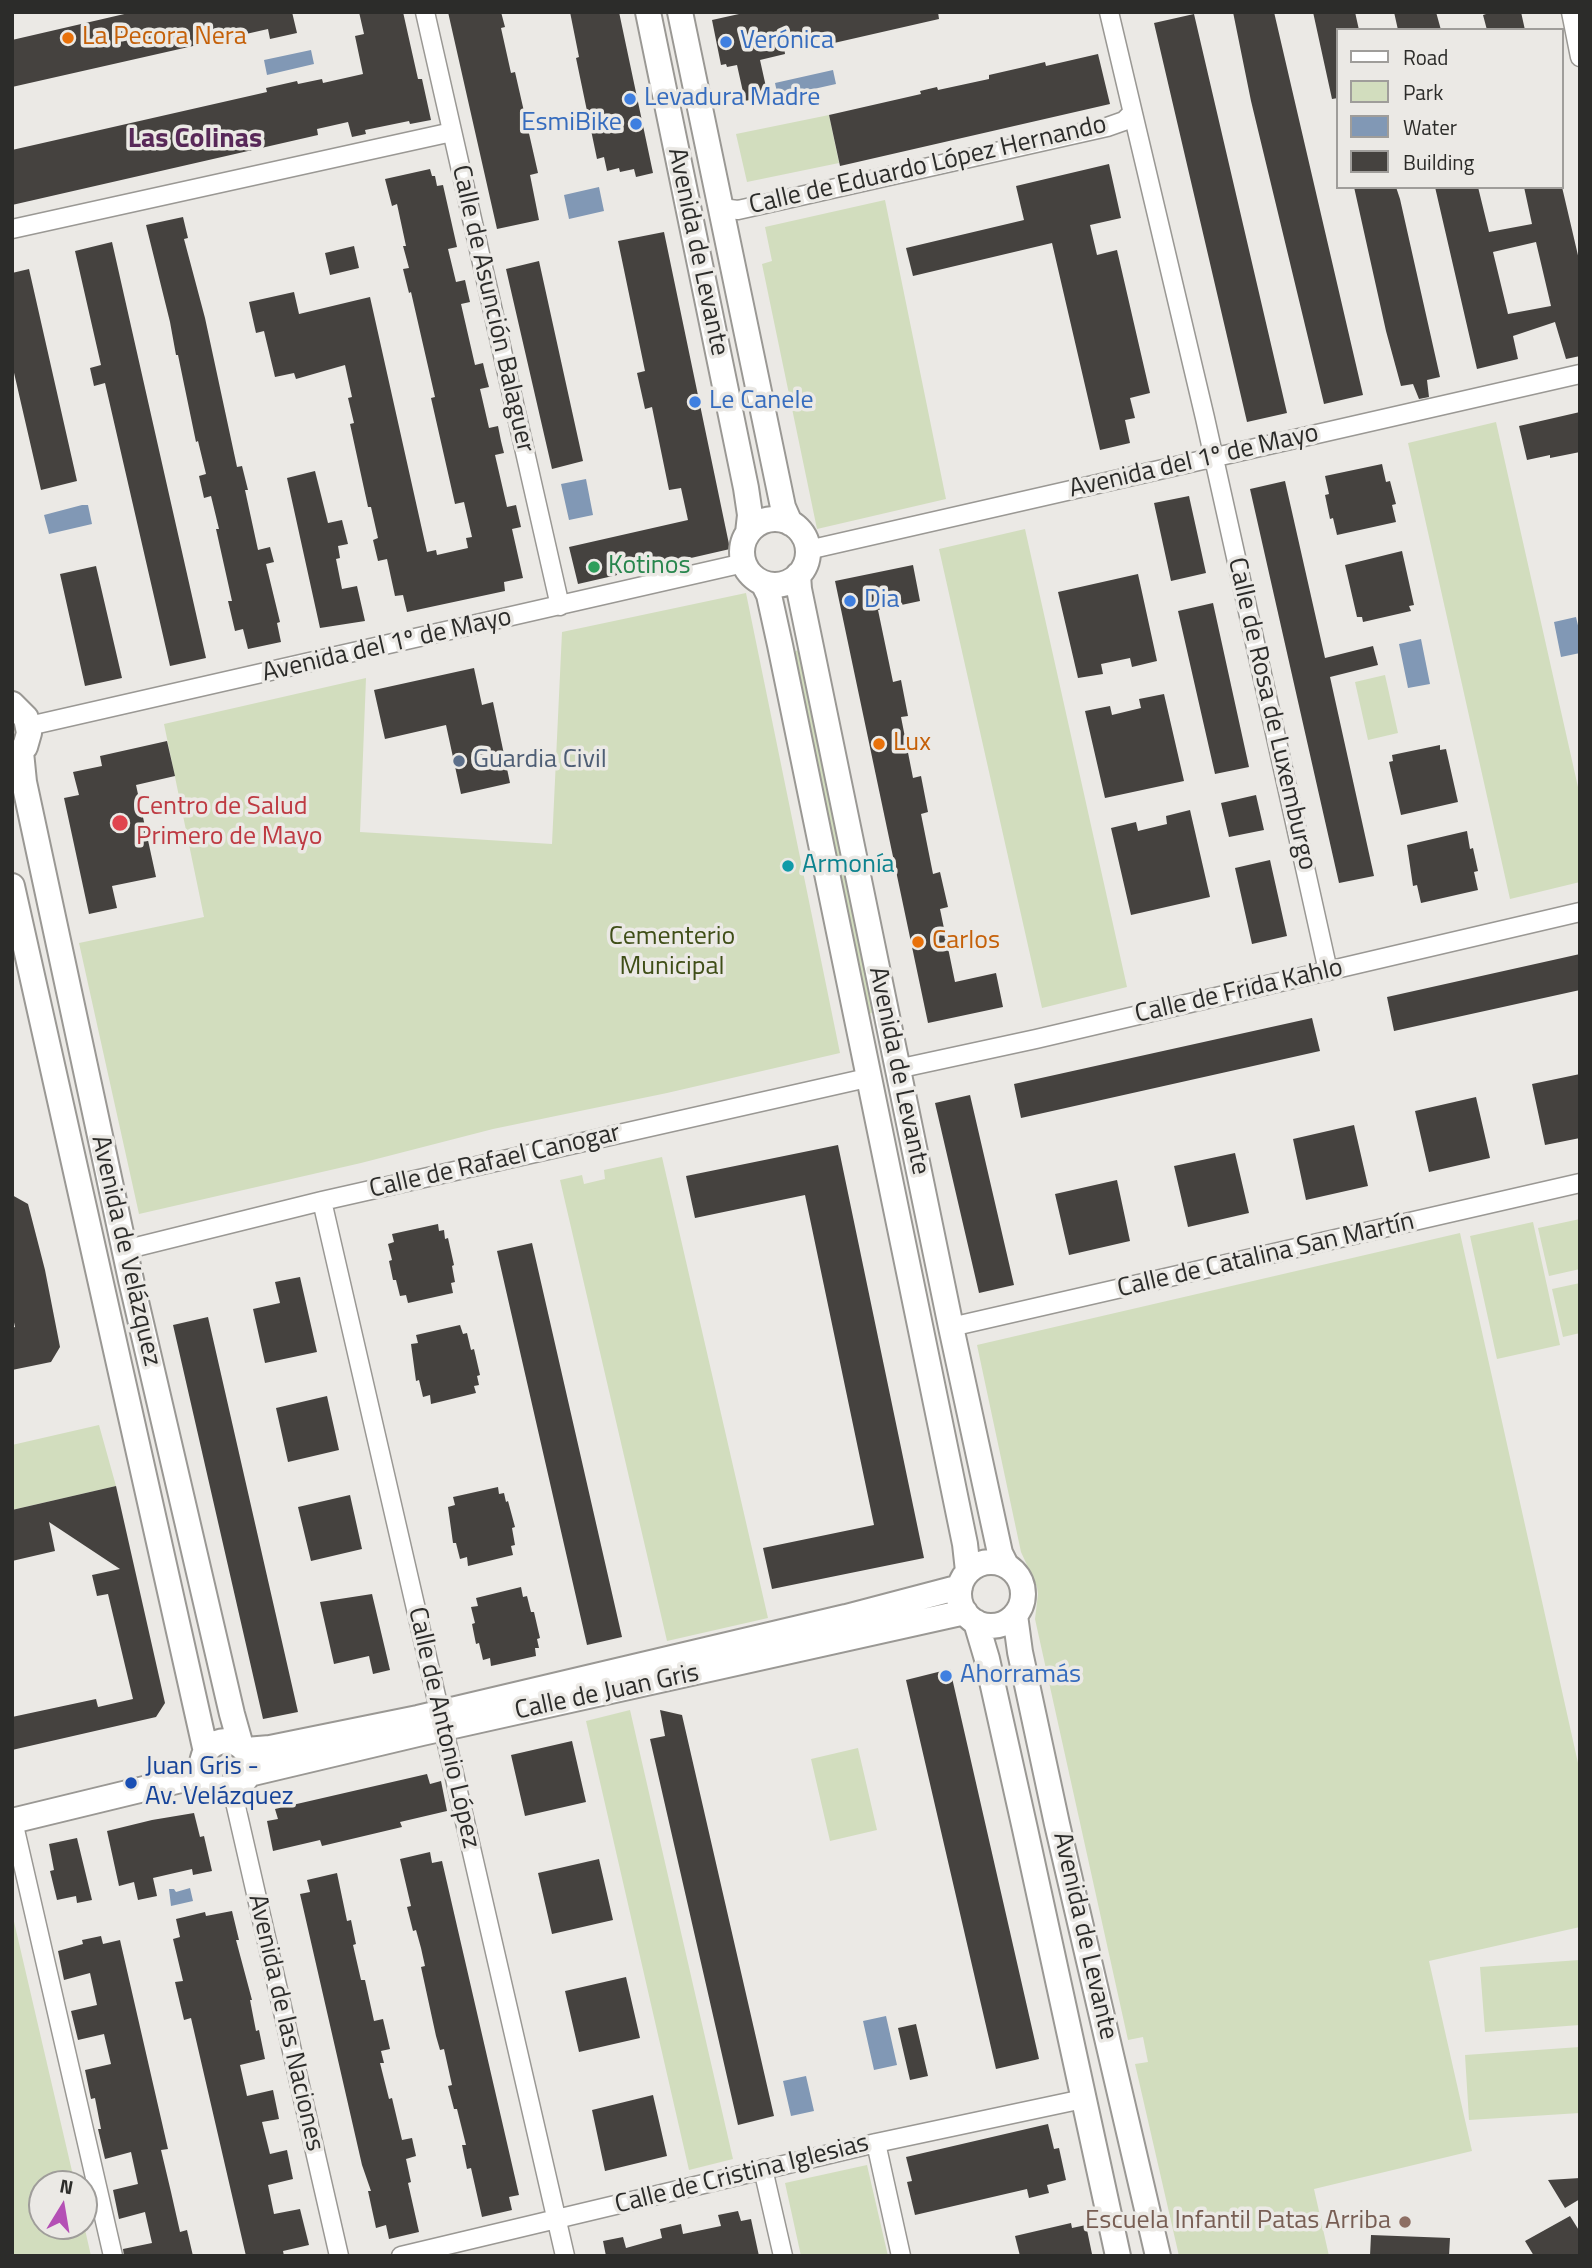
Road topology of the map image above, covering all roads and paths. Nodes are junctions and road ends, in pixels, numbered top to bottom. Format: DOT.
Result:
graph roads {
  1 [pos="425,12"];
  2 [pos="648,12"];
  3 [pos="680,12"];
  4 [pos="1109,12"];
  5 [pos="1571,12"];
  6 [pos="1580,57"];
  7 [pos="1132,113"];
  8 [pos="452,132"];
  9 [pos="721,208"];
  10 [pos="12,229"];
  11 [pos="1580,374"];
  12 [pos="1213,457"];
  13 [pos="790,523"];
  14 [pos="748,533"];
  15 [pos="808,550"];
  16 [pos="744,563"];
  17 [pos="798,575"];
  18 [pos="763,583"];
  19 [pos="560,606"];
  20 [pos="12,704"];
  21 [pos="29,726"];
  22 [pos="17,755"];
  23 [pos="12,886"];
  24 [pos="1580,912"];
  25 [pos="1328,971"];
  26 [pos="897,1069"];
  27 [pos="867,1077"];
  28 [pos="1580,1183"];
  29 [pos="322,1201"];
  30 [pos="124,1250"];
  31 [pos="951,1327"];
  32 [pos="1006,1565"];
  33 [pos="964,1579"];
  34 [pos="1015,1615"];
  35 [pos="971,1617"];
  36 [pos="441,1721"];
  37 [pos="204,1762"];
  38 [pos="242,1765"];
  39 [pos="13,1821"];
  40 [pos="1083,2099"];
  41 [pos="876,2143"];
  42 [pos="763,2169"];
  43 [pos="556,2220"];
  44 [pos="113,2256"];
  45 [pos="339,2256"];
  46 [pos="401,2256"];
  47 [pos="565,2256"];
  48 [pos="783,2256"];
  49 [pos="901,2256"];
  50 [pos="1118,2256"];
  51 [pos="1158,2256"];
  1 -- 8 [label="street, Calle de Asunción Balaguer"];
  2 -- 14 [label="street, Avenida de Levante"];
  3 -- 9 [label="street, Avenida de Levante"];
  4 -- 7 [label="street, Calle de Rosa de Luxemburgo"];
  5 -- 6 [label="street"];
  7 -- 9 [label="street, Calle de Eduardo López Hernando"];
  7 -- 12 [label="street, Calle de Rosa de Luxemburgo"];
  8 -- 10 [label="street"];
  8 -- 19 [label="street, Calle de Asunción Balaguer"];
  9 -- 13 [label="street, Avenida de Levante"];
  11 -- 12 [label="street, Avenida del 1º de Mayo"];
  12 -- 15 [label="street, Avenida del 1º de Mayo"];
  12 -- 25 [label="street, Calle de Rosa de Luxemburgo"];
  13 -- 14 [label="street"];
  13 -- 15 [label="street"];
  14 -- 16 [label="street"];
  15 -- 17 [label="street"];
  16 -- 18 [label="street"];
  16 -- 19 [label="street, Avenida del 1º de Mayo"];
  17 -- 18 [label="street"];
  17 -- 26 [label="street, Avenida de Levante"];
  18 -- 27 [label="street, Avenida de Levante"];
  19 -- 21 [label="street, Avenida del 1º de Mayo"];
  20 -- 21 [label="street"];
  21 -- 22 [label="street"];
  22 -- 30 [label="street, Avenida de Velázquez"];
  23 -- 37 [label="street, Avenida de Velázquez"];
  24 -- 25 [label="street, Calle de Frida Kahlo"];
  25 -- 26 [label="street, Calle de Frida Kahlo"];
  26 -- 31 [label="street, Avenida de Levante"];
  27 -- 29 [label="street, Calle de Rafael Canogar"];
  27 -- 33 [label="street, Avenida de Levante"];
  28 -- 31 [label="street, Calle de Catalina San Martín"];
  29 -- 30 [label="street, Calle de Rafael Canogar"];
  29 -- 36 [label="street, Calle de Antonio López"];
  30 -- 38 [label="street, Avenida de Velázquez"];
  31 -- 32 [label="street, Avenida de Levante"];
  32 -- 33 [label="street"];
  32 -- 34 [label="street"];
  33 -- 35 [label="street"];
  33 -- 36 [label="street, Calle de Juan Gris"];
  34 -- 35 [label="street"];
  34 -- 51 [label="street, Avenida de Levante"];
  35 -- 36 [label="street, Calle de Juan Gris"];
  35 -- 40 [label="street, Avenida de Levante"];
  36 -- 38 [label="street, Calle de Juan Gris"];
  36 -- 43 [label="street, Calle de Antonio López"];
  37 -- 38 [label="street, Calle de Juan Gris"];
  37 -- 38 [label="street"];
  37 -- 39 [label="street"];
  38 -- 45 [label="street, Avenida de las Naciones"];
  39 -- 44 [label="street"];
  40 -- 41 [label="street, Calle de Cristina Iglesias"];
  40 -- 50 [label="street, Avenida de Levante"];
  41 -- 42 [label="street, Calle de Cristina Iglesias"];
  41 -- 49 [label="street"];
  42 -- 43 [label="street, Calle de Cristina Iglesias"];
  42 -- 48 [label="street"];
  43 -- 46 [label="street, Calle de Cristina Iglesias"];
  43 -- 47 [label="street, Calle de Antonio López"];
}
